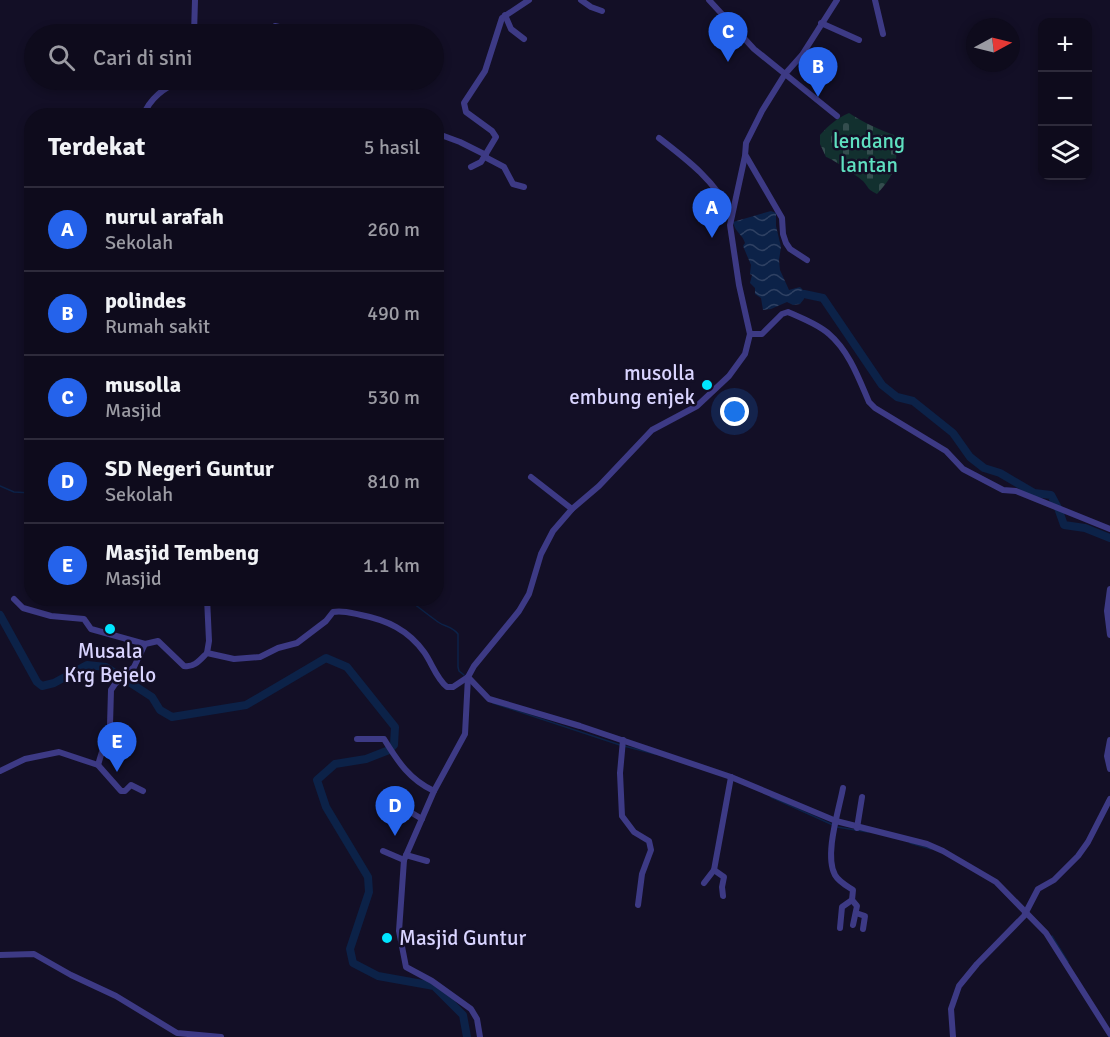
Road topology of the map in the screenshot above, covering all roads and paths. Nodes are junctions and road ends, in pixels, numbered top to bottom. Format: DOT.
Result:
graph roads {
  1 [pos="195,0"];
  2 [pos="529,0"];
  3 [pos="581,0"];
  4 [pos="709,0"];
  5 [pos="837,0"];
  6 [pos="875,0"];
  7 [pos="602,10"];
  8 [pos="505,15"];
  9 [pos="821,23"];
  10 [pos="194,24"];
  11 [pos="883,34"];
  12 [pos="524,39"];
  13 [pos="859,40"];
  14 [pos="785,74"];
  15 [pos="164,90"];
  16 [pos="146,108"];
  17 [pos="837,116"];
  18 [pos="444,136"];
  19 [pos="659,138"];
  20 [pos="485,156"];
  21 [pos="745,156"];
  22 [pos="471,167"];
  23 [pos="524,187"];
  24 [pos="732,215"];
  25 [pos="807,260"];
  26 [pos="750,334"];
  27 [pos="531,477"];
  28 [pos="572,509"];
  29 [pos="1110,529"];
  30 [pos="1110,589"];
  31 [pos="14,598"];
  32 [pos="207,606"];
  33 [pos="1110,635"];
  34 [pos="145,644"];
  35 [pos="207,653"];
  36 [pos="468,677"];
  37 [pos="357,739"];
  38 [pos="1110,740"];
  39 [pos="622,745"];
  40 [pos="98,765"];
  41 [pos="1110,769"];
  42 [pos="0,771"];
  43 [pos="730,778"];
  44 [pos="843,788"];
  45 [pos="143,791"];
  46 [pos="434,791"];
  47 [pos="862,797"];
  48 [pos="1110,799"];
  49 [pos="392,801"];
  50 [pos="422,819"];
  51 [pos="836,822"];
  52 [pos="857,828"];
  53 [pos="383,851"];
  54 [pos="405,857"];
  55 [pos="427,861"];
  56 [pos="714,870"];
  57 [pos="704,883"];
  58 [pos="723,896"];
  59 [pos="852,900"];
  60 [pos="638,905"];
  61 [pos="856,913"];
  62 [pos="1025,914"];
  63 [pos="853,926"];
  64 [pos="840,928"];
  65 [pos="863,929"];
  66 [pos="0,955"];
  67 [pos="1110,1034"];
  68 [pos="221,1037"];
  69 [pos="480,1037"];
  70 [pos="953,1037"];
  1 -- 10 [label="street"];
  2 -- 8 [label="street"];
  3 -- 7 [label="street"];
  4 -- 14 [label="street"];
  5 -- 9 [label="street"];
  6 -- 11 [label="street"];
  8 -- 12 [label="street"];
  8 -- 20 [label="street"];
  9 -- 13 [label="street"];
  9 -- 14 [label="street"];
  14 -- 17 [label="street"];
  14 -- 21 [label="street"];
  15 -- 16 [label="street"];
  18 -- 20 [label="street"];
  19 -- 24 [label="street"];
  20 -- 22 [label="street"];
  20 -- 23 [label="street"];
  21 -- 24 [label="street"];
  21 -- 25 [label="street"];
  24 -- 26 [label="street"];
  26 -- 28 [label="street"];
  26 -- 29 [label="street"];
  27 -- 28 [label="street"];
  28 -- 36 [label="street"];
  30 -- 33 [label="street"];
  31 -- 34 [label="street"];
  32 -- 35 [label="street"];
  34 -- 35 [label="street"];
  34 -- 40 [label="street"];
  35 -- 36 [label="street"];
  36 -- 39 [label="street"];
  36 -- 46 [label="street"];
  37 -- 46 [label="street"];
  38 -- 41 [label="street"];
  39 -- 43 [label="street"];
  39 -- 60 [label="street"];
  40 -- 42 [label="street"];
  40 -- 45 [label="street"];
  43 -- 51 [label="street"];
  43 -- 56 [label="street"];
  44 -- 51 [label="street"];
  46 -- 50 [label="street"];
  47 -- 52 [label="street"];
  48 -- 62 [label="street"];
  49 -- 50 [label="street"];
  50 -- 54 [label="street"];
  51 -- 52 [label="street"];
  51 -- 59 [label="street"];
  52 -- 62 [label="street"];
  53 -- 54 [label="street"];
  54 -- 55 [label="street"];
  54 -- 69 [label="street"];
  56 -- 57 [label="street"];
  56 -- 58 [label="street"];
  59 -- 61 [label="street"];
  59 -- 64 [label="street"];
  61 -- 63 [label="street"];
  61 -- 65 [label="street"];
  62 -- 67 [label="street"];
  62 -- 70 [label="street"];
  66 -- 68 [label="street"];
}
